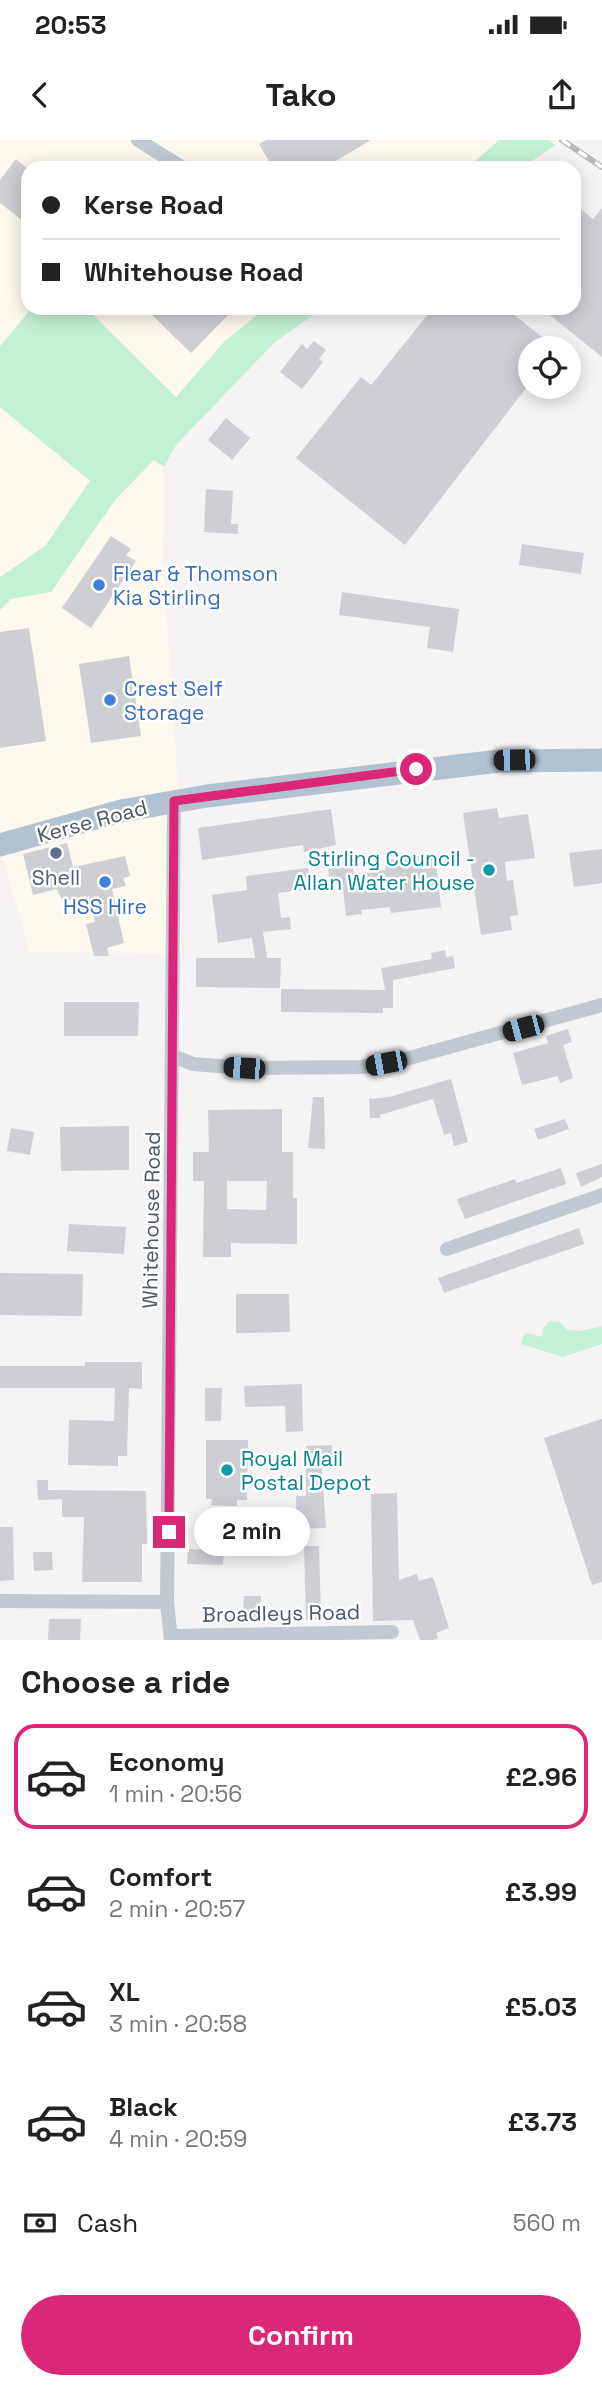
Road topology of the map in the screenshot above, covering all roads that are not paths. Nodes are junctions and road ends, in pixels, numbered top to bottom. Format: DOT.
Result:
graph roads {
  1 [pos="138,140"];
  2 [pos="172,161"];
  3 [pos="602,760"];
  4 [pos="174,801"];
  5 [pos="0,845"];
  6 [pos="602,1005"];
  7 [pos="173,1056"];
  8 [pos="602,1195"];
  9 [pos="447,1249"];
  10 [pos="0,1601"];
  11 [pos="167,1602"];
  12 [pos="392,1632"];
  13 [pos="171,1638"];
  1 -- 2 [label="street"];
  3 -- 4 [label="main road, Kerse Road"];
  4 -- 5 [label="main road, Kerse Road"];
  4 -- 7 [label="street, Whitehouse Road"];
  6 -- 7 [label="street"];
  7 -- 11 [label="street, Whitehouse Road"];
  8 -- 9 [label="street"];
  10 -- 11 [label="street"];
  11 -- 13 [label="street, Whitehouse Road"];
  12 -- 13 [label="street, Broadleys Road"];
}
